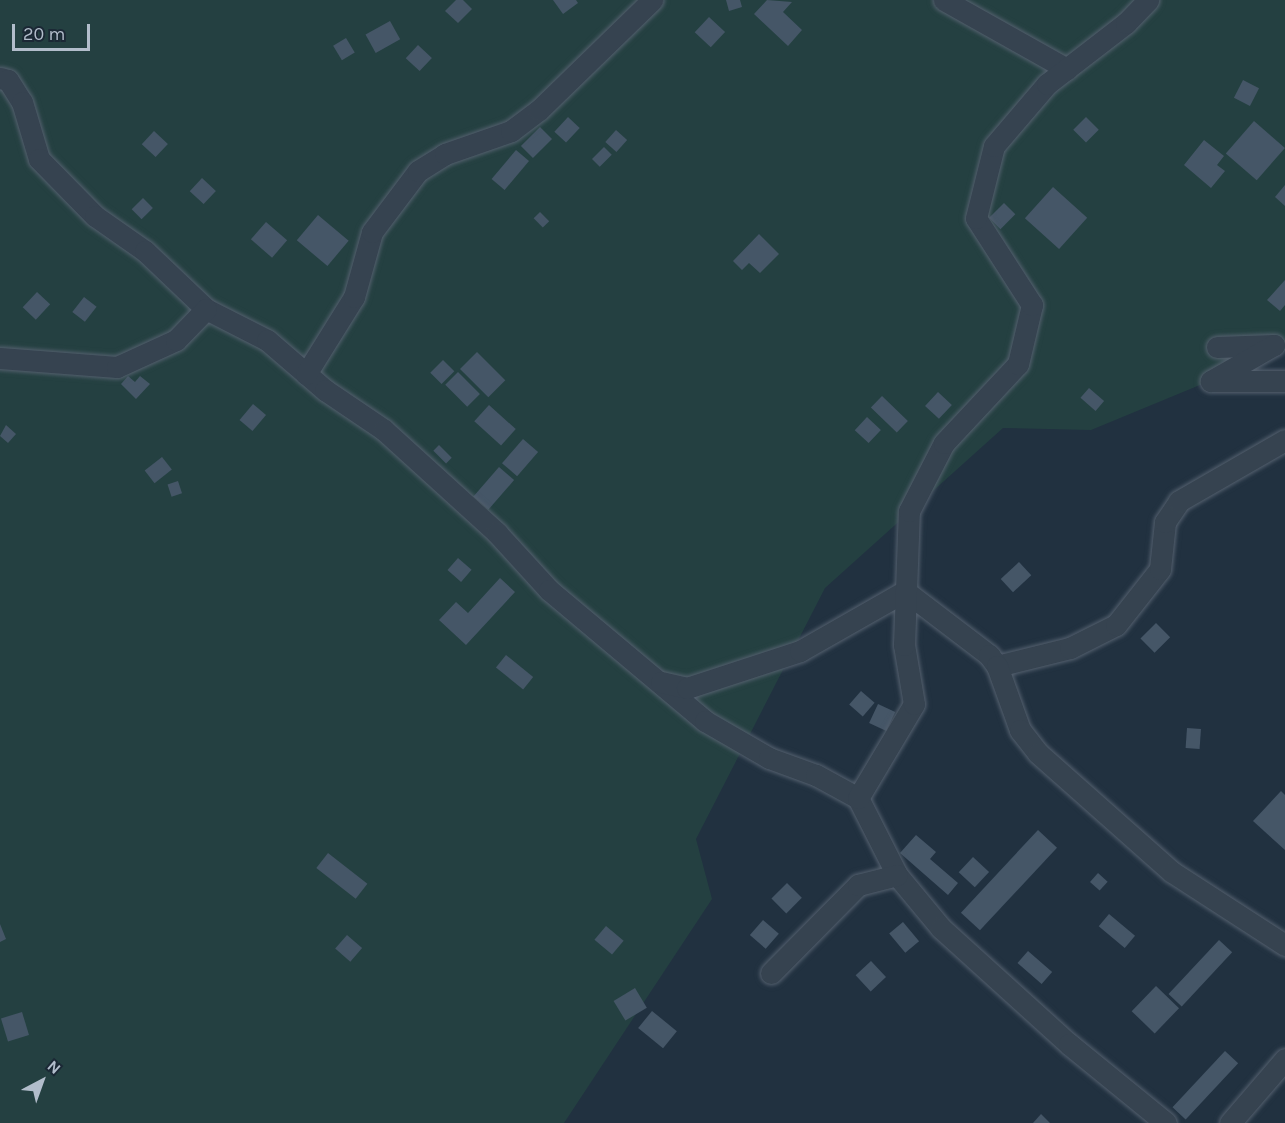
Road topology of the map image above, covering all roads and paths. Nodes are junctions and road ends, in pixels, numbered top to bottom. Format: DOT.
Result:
graph roads {
  1 [pos="652,0"];
  2 [pos="944,0"];
  3 [pos="1149,0"];
  4 [pos="1067,69"];
  5 [pos="0,78"];
  6 [pos="206,309"];
  7 [pos="1217,347"];
  8 [pos="0,358"];
  9 [pos="306,374"];
  10 [pos="1285,381"];
  11 [pos="1285,440"];
  12 [pos="905,591"];
  13 [pos="998,666"];
  14 [pos="661,682"];
  15 [pos="858,798"];
  16 [pos="897,875"];
  17 [pos="941,928"];
  18 [pos="1285,945"];
  19 [pos="771,973"];
  20 [pos="1285,1059"];
  21 [pos="1166,1123"];
  22 [pos="1176,1123"];
  23 [pos="1230,1123"];
  1 -- 9 [label="street"];
  2 -- 4 [label="street"];
  3 -- 4 [label="street"];
  4 -- 12 [label="street"];
  5 -- 6 [label="street"];
  6 -- 8 [label="street"];
  6 -- 9 [label="street"];
  7 -- 10 [label="street"];
  9 -- 14 [label="street"];
  11 -- 13 [label="street"];
  12 -- 13 [label="street"];
  12 -- 14 [label="street"];
  12 -- 15 [label="street"];
  13 -- 18 [label="street"];
  14 -- 15 [label="street"];
  15 -- 16 [label="street"];
  16 -- 17 [label="street"];
  16 -- 19 [label="street"];
  17 -- 21 [label="street"];
  17 -- 22 [label="street"];
  20 -- 23 [label="street"];
}
